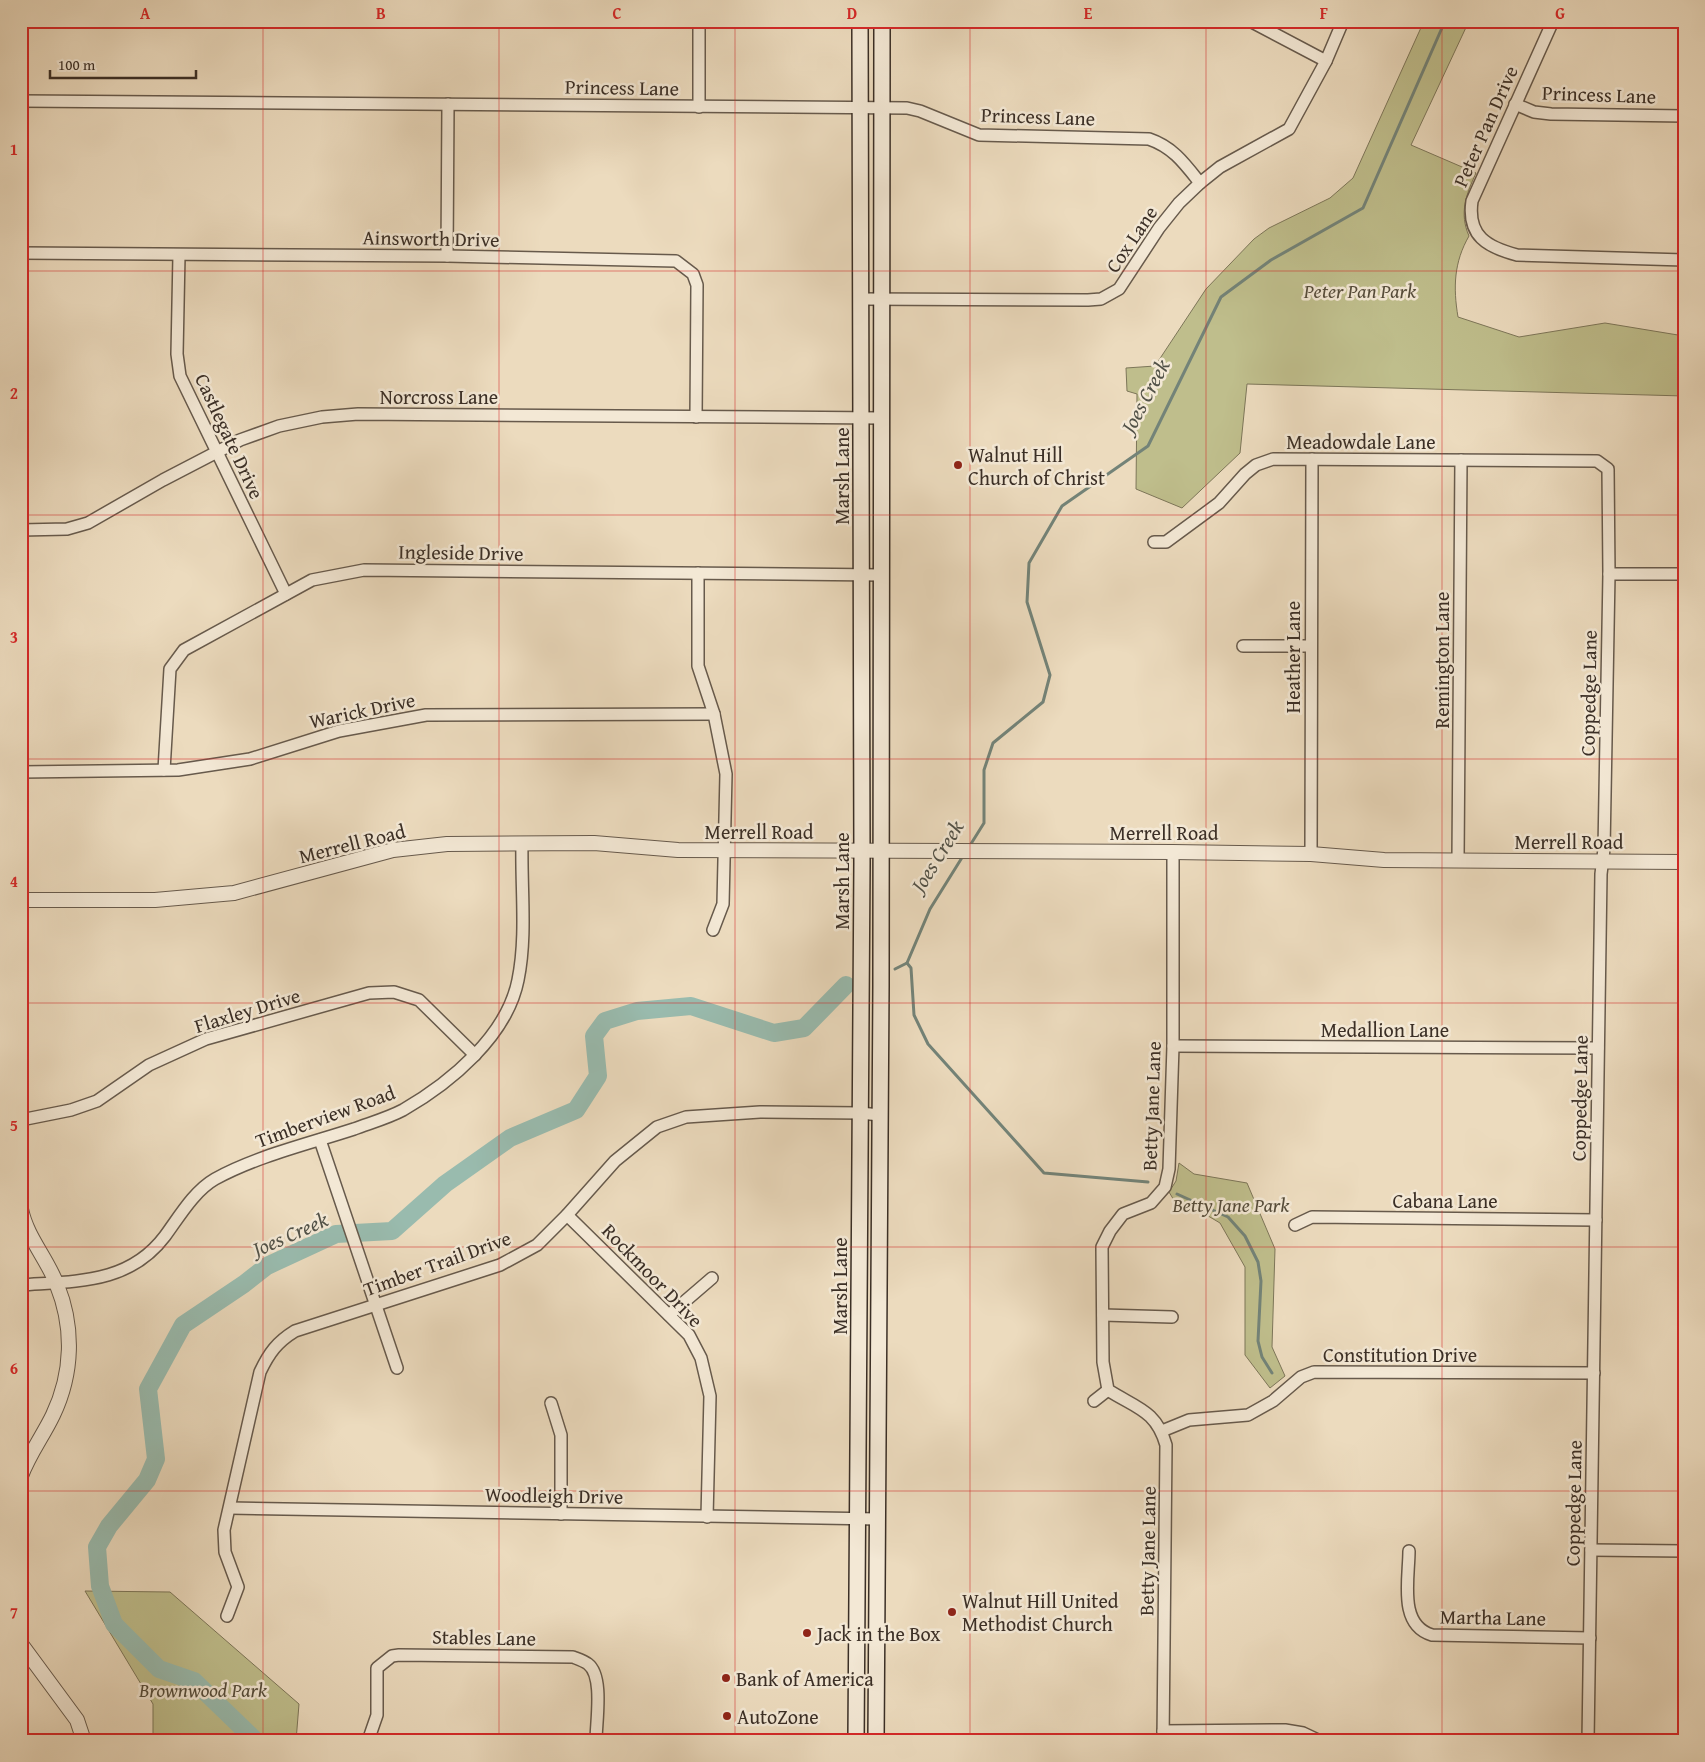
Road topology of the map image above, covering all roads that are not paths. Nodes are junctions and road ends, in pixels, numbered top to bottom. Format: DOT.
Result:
graph roads {
  1 [pos="699,21"];
  2 [pos="860,21"];
  3 [pos="882,21"];
  4 [pos="1250,21"];
  5 [pos="1343,21"];
  6 [pos="1553,21"];
  7 [pos="1326,61"];
  8 [pos="21,101"];
  9 [pos="448,104"];
  10 [pos="1515,104"];
  11 [pos="699,107"];
  12 [pos="860,108"];
  13 [pos="882,108"];
  14 [pos="1684,116"];
  15 [pos="1200,183"];
  16 [pos="21,253"];
  17 [pos="179,254"];
  18 [pos="447,256"];
  19 [pos="1684,260"];
  20 [pos="860,299"];
  21 [pos="881,299"];
  22 [pos="696,417"];
  23 [pos="861,418"];
  24 [pos="881,418"];
  25 [pos="216,452"];
  26 [pos="1312,459"];
  27 [pos="1461,460"];
  28 [pos="1597,461"];
  29 [pos="21,530"];
  30 [pos="1154,542"];
  31 [pos="698,573"];
  32 [pos="1609,574"];
  33 [pos="1684,574"];
  34 [pos="861,575"];
  35 [pos="881,575"];
  36 [pos="286,594"];
  37 [pos="1243,646"];
  38 [pos="1311,646"];
  39 [pos="714,714"];
  40 [pos="164,770"];
  41 [pos="21,772"];
  42 [pos="522,844"];
  43 [pos="724,851"];
  44 [pos="862,851"];
  45 [pos="881,851"];
  46 [pos="1173,852"];
  47 [pos="1311,854"];
  48 [pos="1458,860"];
  49 [pos="1602,860"];
  50 [pos="1684,862"];
  51 [pos="21,900"];
  52 [pos="713,930"];
  53 [pos="1172,1046"];
  54 [pos="1598,1048"];
  55 [pos="475,1055"];
  56 [pos="860,1113"];
  57 [pos="880,1115"];
  58 [pos="21,1120"];
  59 [pos="320,1140"];
  60 [pos="21,1209"];
  61 [pos="567,1215"];
  62 [pos="1596,1220"];
  63 [pos="1295,1225"];
  64 [pos="712,1278"];
  65 [pos="56,1283"];
  66 [pos="21,1285"];
  67 [pos="376,1305"];
  68 [pos="669,1315"];
  69 [pos="1103,1315"];
  70 [pos="1172,1317"];
  71 [pos="858,1323"];
  72 [pos="879,1323"];
  73 [pos="397,1368"];
  74 [pos="1594,1374"];
  75 [pos="1108,1390"];
  76 [pos="1094,1401"];
  77 [pos="551,1403"];
  78 [pos="1162,1431"];
  79 [pos="21,1476"];
  80 [pos="230,1508"];
  81 [pos="561,1514"];
  82 [pos="708,1517"];
  83 [pos="857,1519"];
  84 [pos="878,1520"];
  85 [pos="1409,1550"];
  86 [pos="1591,1550"];
  87 [pos="1684,1551"];
  88 [pos="227,1616"];
  89 [pos="1590,1638"];
  90 [pos="21,1644"];
  91 [pos="856,1694"];
  92 [pos="877,1694"];
  93 [pos="1163,1736"];
  94 [pos="84,1741"];
  95 [pos="368,1741"];
  96 [pos="596,1741"];
  97 [pos="856,1741"];
  98 [pos="876,1741"];
  99 [pos="1320,1741"];
  100 [pos="1588,1741"];
  1 -- 11 [label="street"];
  2 -- 12 [label="main road, Marsh Lane"];
  3 -- 13 [label="main road, Marsh Lane"];
  4 -- 7 [label="street"];
  5 -- 7 [label="street, Cox Lane"];
  6 -- 10 [label="street, Peter Pan Drive"];
  7 -- 15 [label="street, Cox Lane"];
  8 -- 9 [label="street, Princess Lane"];
  9 -- 11 [label="street, Princess Lane"];
  9 -- 18 [label="street"];
  10 -- 14 [label="street, Princess Lane"];
  10 -- 19 [label="street, Peter Pan Drive"];
  11 -- 12 [label="street, Princess Lane"];
  12 -- 13 [label="street, Princess Lane"];
  12 -- 20 [label="main road, Marsh Lane"];
  13 -- 15 [label="street, Princess Lane"];
  13 -- 21 [label="main road, Marsh Lane"];
  15 -- 21 [label="street, Cox Lane"];
  16 -- 17 [label="street, Ainsworth Drive"];
  17 -- 18 [label="street, Ainsworth Drive"];
  17 -- 25 [label="street, Castlegate Drive"];
  18 -- 22 [label="street, Ainsworth Drive"];
  20 -- 21 [label="street, Cox Lane"];
  20 -- 23 [label="main road, Marsh Lane"];
  21 -- 24 [label="main road, Marsh Lane"];
  22 -- 23 [label="street, Norcross Lane"];
  22 -- 25 [label="street, Norcross Lane"];
  23 -- 24 [label="street, Norcross Lane"];
  23 -- 34 [label="main road, Marsh Lane"];
  24 -- 35 [label="main road, Marsh Lane"];
  25 -- 29 [label="street, Norcross Lane"];
  25 -- 36 [label="street, Castlegate Drive"];
  26 -- 27 [label="street, Meadowdale Lane"];
  26 -- 30 [label="street, Meadowdale Lane"];
  26 -- 38 [label="street, Heather Lane"];
  27 -- 28 [label="street, Meadowdale Lane"];
  27 -- 48 [label="street, Remington Lane"];
  28 -- 32 [label="street, Coppedge Lane"];
  31 -- 34 [label="street, Ingleside Drive"];
  31 -- 36 [label="street, Ingleside Drive"];
  31 -- 39 [label="street"];
  32 -- 33 [label="street"];
  32 -- 49 [label="street, Coppedge Lane"];
  34 -- 35 [label="street, Ingleside Drive"];
  34 -- 44 [label="main road, Marsh Lane"];
  35 -- 45 [label="main road, Marsh Lane"];
  36 -- 40 [label="street, Ingleside Drive"];
  37 -- 38 [label="street"];
  38 -- 47 [label="street, Heather Lane"];
  39 -- 40 [label="street, Warick Drive"];
  39 -- 43 [label="street"];
  40 -- 41 [label="street, Warick Drive"];
  42 -- 43 [label="street, Merrell Road"];
  42 -- 51 [label="street, Merrell Road"];
  42 -- 55 [label="street, Timberview Road"];
  43 -- 44 [label="street, Merrell Road"];
  43 -- 52 [label="street"];
  44 -- 45 [label="street, Merrell Road"];
  44 -- 56 [label="main road, Marsh Lane"];
  45 -- 46 [label="street, Merrell Road"];
  45 -- 57 [label="main road, Marsh Lane"];
  46 -- 47 [label="street, Merrell Road"];
  46 -- 53 [label="street, Betty Jane Lane"];
  47 -- 48 [label="street, Merrell Road"];
  48 -- 49 [label="street, Merrell Road"];
  49 -- 50 [label="street, Merrell Road"];
  49 -- 54 [label="street, Coppedge Lane"];
  53 -- 54 [label="street, Medallion Lane"];
  53 -- 69 [label="street, Betty Jane Lane"];
  54 -- 62 [label="street, Coppedge Lane"];
  55 -- 58 [label="street, Flaxley Drive"];
  55 -- 59 [label="street, Timberview Road"];
  56 -- 57 [label="street, Timber Trail Drive"];
  56 -- 61 [label="street, Timber Trail Drive"];
  56 -- 71 [label="main road, Marsh Lane"];
  57 -- 72 [label="main road, Marsh Lane"];
  59 -- 65 [label="street, Timberview Road"];
  59 -- 67 [label="street"];
  60 -- 65 [label="street"];
  61 -- 67 [label="street, Timber Trail Drive"];
  61 -- 68 [label="street, Rockmoor Drive"];
  62 -- 63 [label="street, Cabana Lane"];
  62 -- 74 [label="street, Coppedge Lane"];
  64 -- 68 [label="street"];
  65 -- 66 [label="street, Timberview Road"];
  65 -- 79 [label="street"];
  67 -- 73 [label="street"];
  67 -- 80 [label="street, Timber Trail Drive"];
  68 -- 82 [label="street, Rockmoor Drive"];
  69 -- 70 [label="street"];
  69 -- 75 [label="street, Betty Jane Lane"];
  71 -- 72 [label="main road"];
  71 -- 83 [label="main road, Marsh Lane"];
  72 -- 84 [label="main road, Marsh Lane"];
  74 -- 78 [label="street, Constitution Drive"];
  74 -- 86 [label="street, Coppedge Lane"];
  75 -- 76 [label="street"];
  75 -- 78 [label="street, Betty Jane Lane"];
  77 -- 81 [label="street"];
  78 -- 93 [label="street, Betty Jane Lane"];
  80 -- 81 [label="street, Woodleigh Drive"];
  80 -- 88 [label="street, Timber Trail Drive"];
  81 -- 82 [label="street, Woodleigh Drive"];
  82 -- 83 [label="street, Woodleigh Drive"];
  83 -- 84 [label="street, Woodleigh Drive"];
  83 -- 91 [label="main road, Marsh Lane"];
  84 -- 92 [label="main road, Marsh Lane"];
  85 -- 89 [label="street, Martha Lane"];
  86 -- 87 [label="street"];
  86 -- 89 [label="street, Coppedge Lane"];
  89 -- 100 [label="street, Coppedge Lane"];
  90 -- 94 [label="street"];
  91 -- 92 [label="main road"];
  91 -- 97 [label="main road, Marsh Lane"];
  92 -- 98 [label="main road, Marsh Lane"];
  93 -- 99 [label="street"];
  95 -- 96 [label="street, Stables Lane"];
}
